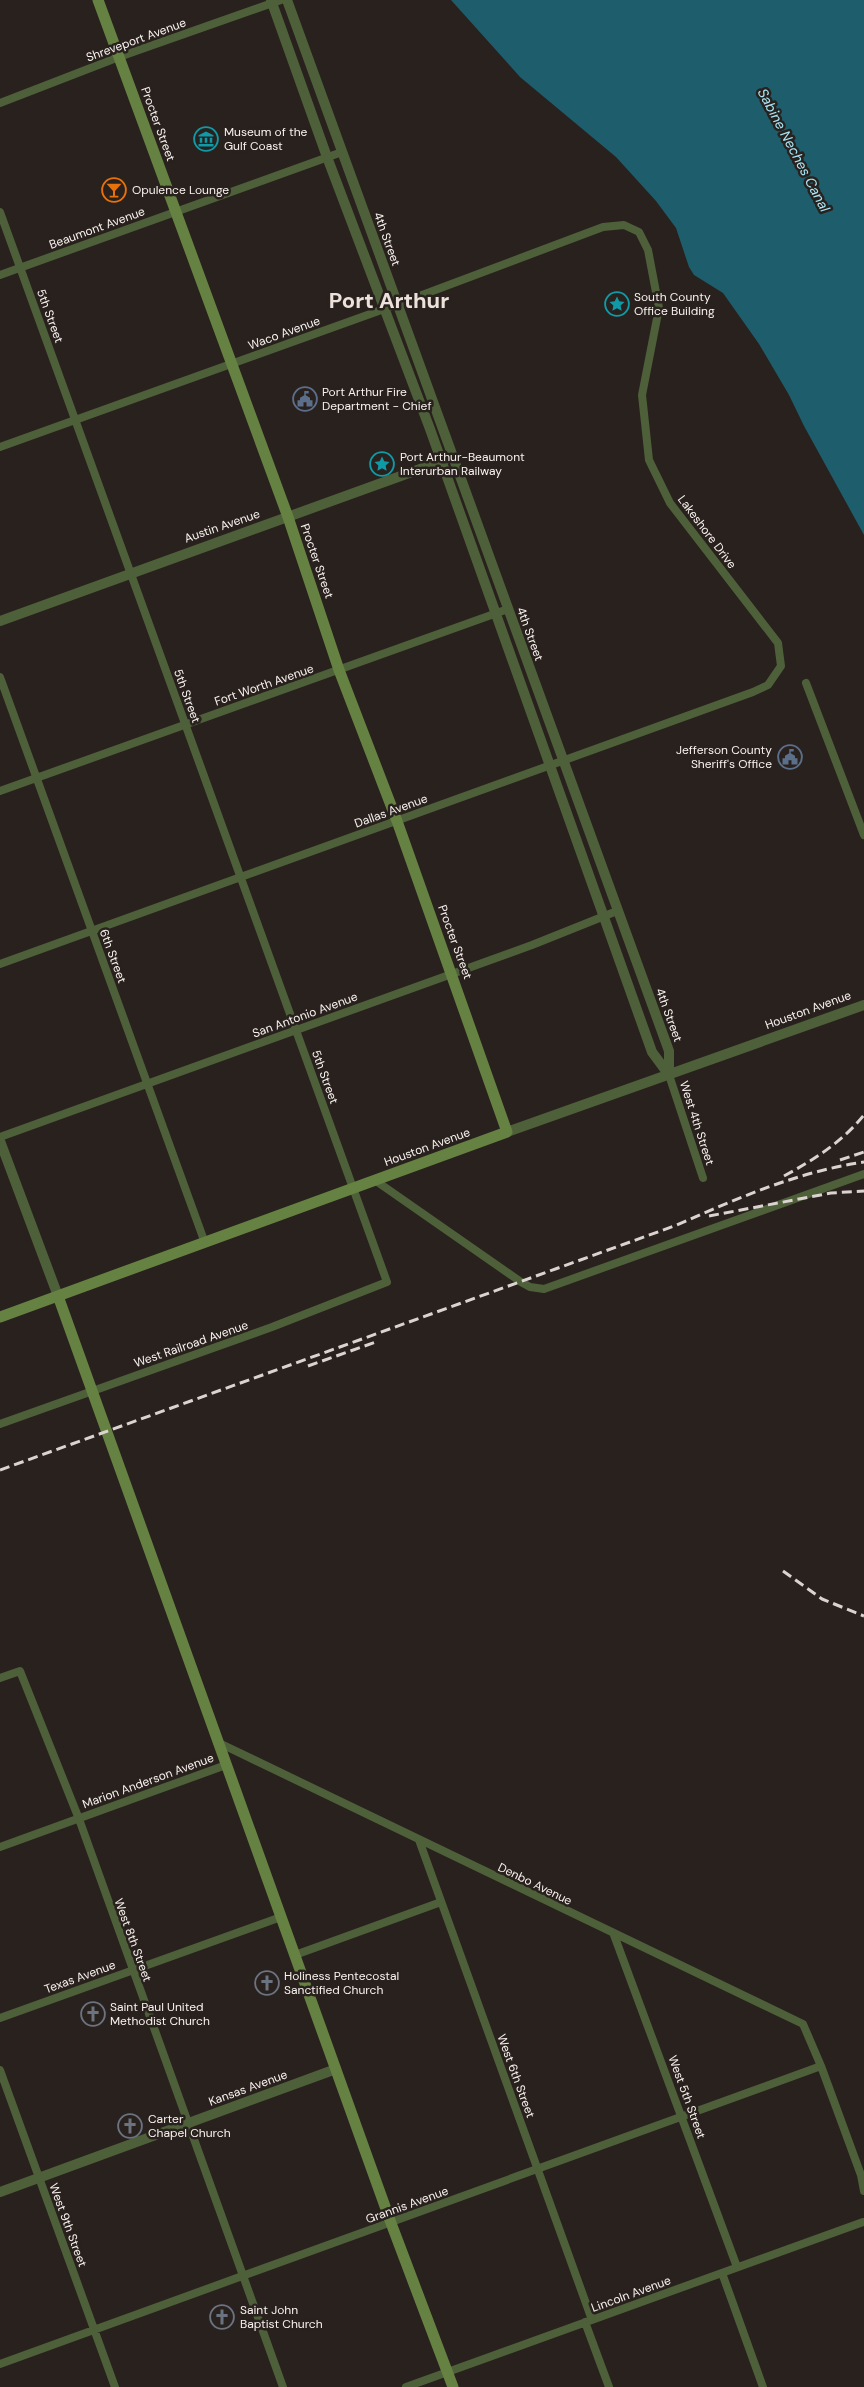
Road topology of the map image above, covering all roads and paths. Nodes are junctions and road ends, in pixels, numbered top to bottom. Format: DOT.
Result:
graph roads {
  1 [pos="98,0"];
  2 [pos="287,0"];
  3 [pos="275,1"];
  4 [pos="119,57"];
  5 [pos="0,103"];
  6 [pos="342,152"];
  7 [pos="327,157"];
  8 [pos="0,212"];
  9 [pos="176,212"];
  10 [pos="603,227"];
  11 [pos="20,268"];
  12 [pos="0,275"];
  13 [pos="398,304"];
  14 [pos="385,309"];
  15 [pos="231,364"];
  16 [pos="75,419"];
  17 [pos="0,447"];
  18 [pos="453,457"];
  19 [pos="441,462"];
  20 [pos="288,517"];
  21 [pos="130,573"];
  22 [pos="508,609"];
  23 [pos="495,614"];
  24 [pos="0,621"];
  25 [pos="781,666"];
  26 [pos="339,670"];
  27 [pos="0,676"];
  28 [pos="806,683"];
  29 [pos="186,725"];
  30 [pos="564,762"];
  31 [pos="549,767"];
  32 [pos="37,778"];
  33 [pos="0,791"];
  34 [pos="396,821"];
  35 [pos="864,835"];
  36 [pos="240,877"];
  37 [pos="617,911"];
  38 [pos="604,917"];
  39 [pos="92,931"];
  40 [pos="0,964"];
  41 [pos="452,974"];
  42 [pos="864,1005"];
  43 [pos="296,1030"];
  44 [pos="669,1075"];
  45 [pos="147,1084"];
  46 [pos="508,1132"];
  47 [pos="0,1137"];
  48 [pos="0,1141"];
  49 [pos="864,1174"];
  50 [pos="703,1178"];
  51 [pos="376,1180"];
  52 [pos="354,1189"];
  53 [pos="205,1243"];
  54 [pos="58,1296"];
  55 [pos="0,1317"];
  56 [pos="91,1392"];
  57 [pos="0,1424"];
  58 [pos="0,1678"];
  59 [pos="217,1742"];
  60 [pos="226,1765"];
  61 [pos="79,1819"];
  62 [pos="419,1840"];
  63 [pos="0,1847"];
  64 [pos="441,1902"];
  65 [pos="281,1917"];
  66 [pos="614,1935"];
  67 [pos="294,1955"];
  68 [pos="132,1971"];
  69 [pos="0,2018"];
  70 [pos="822,2066"];
  71 [pos="336,2069"];
  72 [pos="0,2070"];
  73 [pos="682,2117"];
  74 [pos="188,2124"];
  75 [pos="538,2169"];
  76 [pos="39,2178"];
  77 [pos="864,2191"];
  78 [pos="0,2192"];
  79 [pos="391,2223"];
  80 [pos="864,2223"];
  81 [pos="737,2268"];
  82 [pos="722,2273"];
  83 [pos="243,2276"];
  84 [pos="589,2321"];
  85 [pos="94,2330"];
  86 [pos="0,2364"];
  87 [pos="447,2372"];
  88 [pos="114,2387"];
  89 [pos="283,2387"];
  90 [pos="406,2387"];
  91 [pos="453,2387"];
  92 [pos="609,2387"];
  93 [pos="763,2387"];
  1 -- 4 [label="main road, Procter Street"];
  2 -- 6 [label="street, 4th Street"];
  3 -- 4 [label="street, Shreveport Avenue"];
  3 -- 7 [label="street, 4th Street"];
  4 -- 5 [label="street, Shreveport Avenue"];
  4 -- 9 [label="main road, Procter Street"];
  6 -- 7 [label="street, Beaumont Avenue"];
  6 -- 13 [label="street, 4th Street"];
  7 -- 9 [label="street, Beaumont Avenue"];
  7 -- 14 [label="street, 4th Street"];
  8 -- 11 [label="street, 5th Street"];
  9 -- 11 [label="street, Beaumont Avenue"];
  9 -- 15 [label="main road, Procter Street"];
  10 -- 13 [label="street, Waco Avenue"];
  10 -- 25 [label="street, Lakeshore Drive"];
  11 -- 12 [label="street, Beaumont Avenue"];
  11 -- 16 [label="street, 5th Street"];
  13 -- 14 [label="street, Waco Avenue"];
  13 -- 18 [label="street, 4th Street"];
  14 -- 15 [label="street, Waco Avenue"];
  14 -- 19 [label="street, 4th Street"];
  15 -- 16 [label="street, Waco Avenue"];
  15 -- 20 [label="main road, Procter Street"];
  16 -- 17 [label="street, Waco Avenue"];
  16 -- 21 [label="street, 5th Street"];
  18 -- 19 [label="street, Austin Avenue"];
  18 -- 22 [label="street, 4th Street"];
  19 -- 20 [label="street, Austin Avenue"];
  19 -- 23 [label="street, 4th Street"];
  20 -- 21 [label="street, Austin Avenue"];
  20 -- 26 [label="main road, Procter Street"];
  21 -- 24 [label="street, Austin Avenue"];
  21 -- 29 [label="street, 5th Street"];
  22 -- 23 [label="street, Fort Worth Avenue"];
  22 -- 30 [label="street, 4th Street"];
  23 -- 26 [label="street, Fort Worth Avenue"];
  23 -- 31 [label="street, 4th Street"];
  25 -- 30 [label="street, Dallas Avenue"];
  26 -- 29 [label="street, Fort Worth Avenue"];
  26 -- 34 [label="main road, Procter Street"];
  27 -- 32 [label="street, 6th Street"];
  28 -- 35 [label="street"];
  29 -- 32 [label="street, Fort Worth Avenue"];
  29 -- 36 [label="street, 5th Street"];
  30 -- 31 [label="street, Dallas Avenue"];
  30 -- 37 [label="street, 4th Street"];
  31 -- 34 [label="street, Dallas Avenue"];
  31 -- 38 [label="street, 4th Street"];
  32 -- 33 [label="street, Fort Worth Avenue"];
  32 -- 39 [label="street, 6th Street"];
  34 -- 36 [label="street, Dallas Avenue"];
  34 -- 41 [label="main road, Procter Street"];
  36 -- 39 [label="street, Dallas Avenue"];
  36 -- 43 [label="street, 5th Street"];
  37 -- 38 [label="street, San Antonio Avenue"];
  37 -- 44 [label="street, 4th Street"];
  38 -- 41 [label="street, San Antonio Avenue"];
  38 -- 44 [label="street, 4th Street"];
  39 -- 40 [label="street, Dallas Avenue"];
  39 -- 45 [label="street, 6th Street"];
  41 -- 43 [label="street, San Antonio Avenue"];
  41 -- 46 [label="main road, Procter Street"];
  42 -- 44 [label="street, Houston Avenue"];
  43 -- 45 [label="street, San Antonio Avenue"];
  43 -- 52 [label="street, 5th Street"];
  44 -- 46 [label="street, Houston Avenue"];
  44 -- 50 [label="street, West 4th Street"];
  45 -- 47 [label="street, San Antonio Avenue"];
  45 -- 53 [label="street, 6th Street"];
  46 -- 51 [label="main road, Houston Avenue"];
  48 -- 54 [label="street"];
  49 -- 51 [label="street"];
  51 -- 52 [label="main road, Houston Avenue"];
  52 -- 53 [label="main road, Houston Avenue"];
  52 -- 56 [label="street, West Railroad Avenue"];
  53 -- 54 [label="main road, Houston Avenue"];
  54 -- 55 [label="main road, Houston Avenue"];
  54 -- 56 [label="main road"];
  56 -- 57 [label="street, West Railroad Avenue"];
  56 -- 59 [label="main road"];
  58 -- 61 [label="street, West 8th Street"];
  59 -- 60 [label="main road"];
  59 -- 62 [label="street, Denbo Avenue"];
  60 -- 61 [label="street, Marion Anderson Avenue"];
  60 -- 65 [label="main road"];
  61 -- 63 [label="street, Marion Anderson Avenue"];
  61 -- 68 [label="street, West 8th Street"];
  62 -- 64 [label="street, West 6th Street"];
  62 -- 66 [label="street, Denbo Avenue"];
  64 -- 67 [label="street"];
  64 -- 75 [label="street, West 6th Street"];
  65 -- 67 [label="main road"];
  65 -- 68 [label="street, Texas Avenue"];
  66 -- 70 [label="street, Denbo Avenue"];
  66 -- 73 [label="street, West 5th Street"];
  67 -- 71 [label="main road"];
  68 -- 69 [label="street, Texas Avenue"];
  68 -- 74 [label="street, West 8th Street"];
  70 -- 73 [label="street, Grannis Avenue"];
  70 -- 77 [label="street, Denbo Avenue"];
  71 -- 74 [label="street, Kansas Avenue"];
  71 -- 79 [label="main road"];
  72 -- 76 [label="street, West 9th Street"];
  73 -- 75 [label="street, Grannis Avenue"];
  73 -- 81 [label="street, West 5th Street"];
  74 -- 76 [label="street, Kansas Avenue"];
  74 -- 83 [label="street, West 8th Street"];
  75 -- 79 [label="street, Grannis Avenue"];
  75 -- 84 [label="street, West 6th Street"];
  76 -- 78 [label="street, Kansas Avenue"];
  76 -- 85 [label="street, West 9th Street"];
  79 -- 83 [label="street, Grannis Avenue"];
  79 -- 87 [label="main road"];
  80 -- 81 [label="street, Lincoln Avenue"];
  81 -- 82 [label="street, Lincoln Avenue"];
  82 -- 84 [label="street, Lincoln Avenue"];
  82 -- 93 [label="street"];
  83 -- 85 [label="street, Grannis Avenue"];
  83 -- 89 [label="street, West 8th Street"];
  84 -- 87 [label="street, Lincoln Avenue"];
  84 -- 92 [label="street, West 6th Street"];
  85 -- 86 [label="street, Grannis Avenue"];
  85 -- 88 [label="street, West 9th Street"];
  87 -- 90 [label="street, Lincoln Avenue"];
  87 -- 91 [label="main road"];
}
